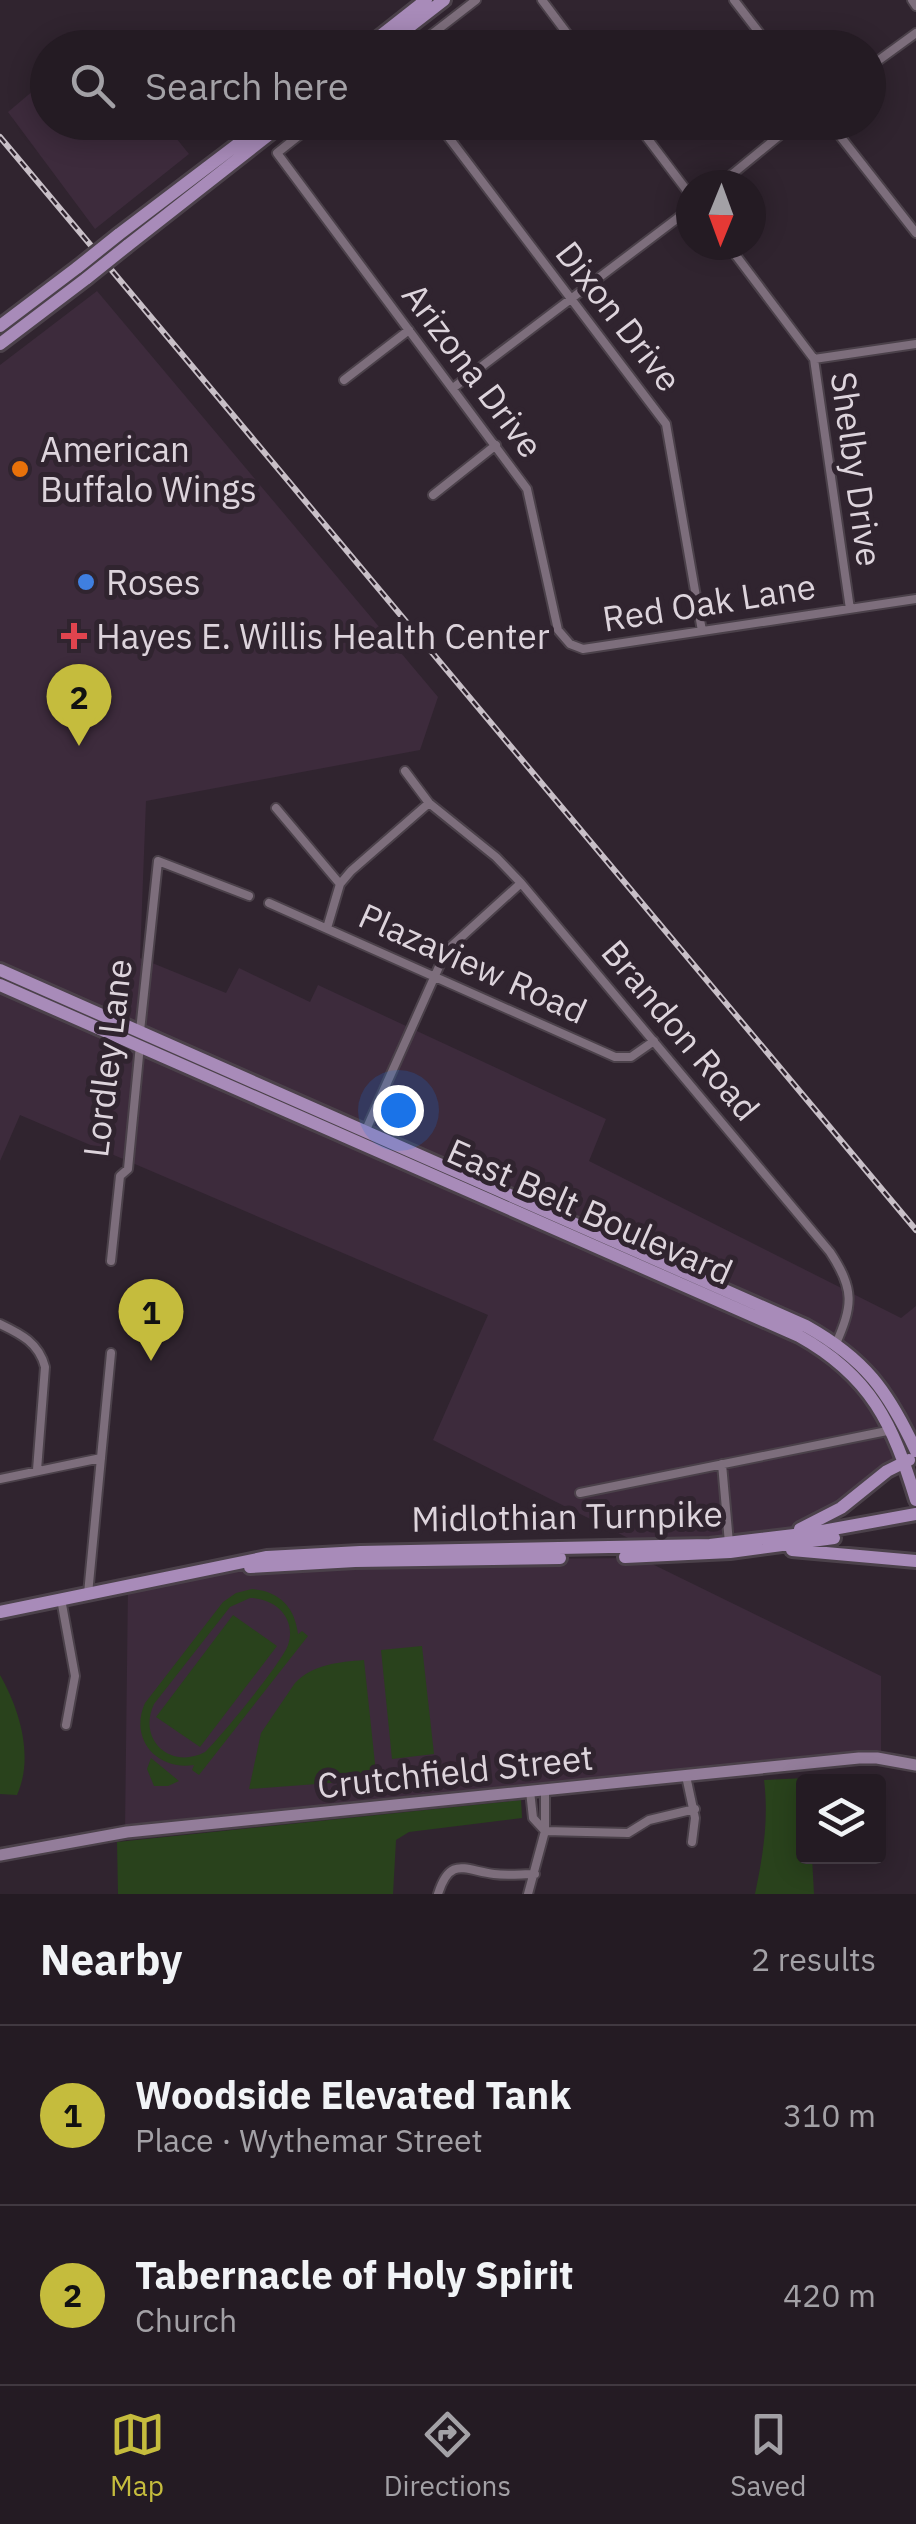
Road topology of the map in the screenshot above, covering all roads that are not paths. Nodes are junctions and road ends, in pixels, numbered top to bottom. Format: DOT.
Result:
graph roads {
  1 [pos="426,0"];
  2 [pos="444,0"];
  3 [pos="476,0"];
  4 [pos="542,0"];
  5 [pos="734,0"];
  6 [pos="388,30"];
  7 [pos="405,30"];
  8 [pos="437,30"];
  9 [pos="564,30"];
  10 [pos="757,30"];
  11 [pos="916,33"];
  12 [pos="886,55"];
  13 [pos="244,140"];
  14 [pos="260,140"];
  15 [pos="293,140"];
  16 [pos="451,140"];
  17 [pos="649,140"];
  18 [pos="774,140"];
  19 [pos="843,140"];
  20 [pos="738,170"];
  21 [pos="676,176"];
  22 [pos="676,219"];
  23 [pos="916,234"];
  24 [pos="123,240"];
  25 [pos="739,260"];
  26 [pos="82,272"];
  27 [pos="570,298"];
  28 [pos="0,326"];
  29 [pos="409,330"];
  30 [pos="0,344"];
  31 [pos="916,344"];
  32 [pos="814,359"];
  33 [pos="344,380"];
  34 [pos="454,388"];
  35 [pos="496,445"];
  36 [pos="433,495"];
  37 [pos="916,598"];
  38 [pos="850,608"];
  39 [pos="702,631"];
  40 [pos="570,644"];
  41 [pos="405,770"];
  42 [pos="429,803"];
  43 [pos="276,808"];
  44 [pos="522,883"];
  45 [pos="340,884"];
  46 [pos="249,896"];
  47 [pos="269,903"];
  48 [pos="327,928"];
  49 [pos="0,970"];
  50 [pos="432,975"];
  51 [pos="0,985"];
  52 [pos="140,1040"];
  53 [pos="654,1041"];
  54 [pos="362,1138"];
  55 [pos="111,1261"];
  56 [pos="0,1324"];
  57 [pos="833,1349"];
  58 [pos="112,1353"];
  59 [pos="902,1430"];
  60 [pos="912,1456"];
  61 [pos="100,1458"];
  62 [pos="722,1464"];
  63 [pos="37,1470"];
  64 [pos="887,1471"];
  65 [pos="0,1479"];
  66 [pos="580,1493"];
  67 [pos="916,1500"];
  68 [pos="911,1519"];
  69 [pos="729,1543"];
  70 [pos="774,1543"];
  71 [pos="916,1561"];
  72 [pos="218,1568"];
  73 [pos="88,1594"];
  74 [pos="62,1600"];
  75 [pos="0,1612"];
  76 [pos="66,1725"];
  77 [pos="916,1765"];
  78 [pos="686,1776"];
  79 [pos="545,1790"];
  80 [pos="530,1791"];
  81 [pos="694,1809"];
  82 [pos="545,1831"];
  83 [pos="692,1842"];
  84 [pos="0,1855"];
  85 [pos="535,1874"];
  86 [pos="438,1894"];
  87 [pos="528,1894"];
  1 -- 6 [label="main road"];
  2 -- 7 [label="main road"];
  3 -- 8 [label="street"];
  4 -- 9 [label="street"];
  5 -- 10 [label="street"];
  11 -- 12 [label="street"];
  13 -- 24 [label="main road"];
  14 -- 24 [label="main road"];
  15 -- 29 [label="street, Arizona Drive"];
  16 -- 27 [label="street, Dixon Drive"];
  17 -- 21 [label="street"];
  18 -- 20 [label="street"];
  19 -- 23 [label="street"];
  22 -- 27 [label="street"];
  24 -- 26 [label="main road, bridge"];
  25 -- 32 [label="street, Shelby Drive"];
  26 -- 28 [label="main road"];
  26 -- 30 [label="main road"];
  27 -- 34 [label="street"];
  27 -- 39 [label="street, Dixon Drive"];
  29 -- 33 [label="street"];
  29 -- 34 [label="street, Arizona Drive"];
  31 -- 32 [label="street"];
  32 -- 38 [label="street, Shelby Drive"];
  34 -- 35 [label="street, Arizona Drive"];
  35 -- 36 [label="street"];
  35 -- 40 [label="street, Arizona Drive"];
  37 -- 38 [label="street, Red Oak Lane"];
  38 -- 39 [label="street, Red Oak Lane"];
  39 -- 40 [label="street, Red Oak Lane"];
  41 -- 42 [label="street, Brandon Road"];
  42 -- 44 [label="street, Brandon Road"];
  42 -- 45 [label="street"];
  43 -- 45 [label="street"];
  44 -- 50 [label="street"];
  44 -- 53 [label="street, Brandon Road"];
  45 -- 48 [label="street"];
  46 -- 52 [label="street, Lordley Lane"];
  47 -- 48 [label="street, Plazaview Road"];
  48 -- 50 [label="street, Plazaview Road"];
  49 -- 52 [label="main road, East Belt Boulevard"];
  50 -- 53 [label="street, Plazaview Road"];
  50 -- 54 [label="street"];
  51 -- 52 [label="main road, East Belt Boulevard"];
  52 -- 54 [label="main road, East Belt Boulevard"];
  52 -- 55 [label="street, Lordley Lane"];
  53 -- 57 [label="street, Brandon Road"];
  54 -- 57 [label="main road, East Belt Boulevard"];
  56 -- 63 [label="street"];
  57 -- 59 [label="main road, East Belt Boulevard"];
  58 -- 61 [label="street"];
  59 -- 60 [label="main road, East Belt Boulevard"];
  59 -- 62 [label="street"];
  59 -- 64 [label="main road"];
  60 -- 64 [label="main road"];
  60 -- 67 [label="main road, East Belt Boulevard"];
  61 -- 63 [label="street"];
  61 -- 73 [label="street"];
  62 -- 66 [label="street"];
  62 -- 69 [label="street"];
  63 -- 65 [label="street"];
  64 -- 70 [label="main road"];
  68 -- 70 [label="main road, Midlothian Turnpike"];
  69 -- 70 [label="main road, Midlothian Turnpike"];
  69 -- 72 [label="main road, Midlothian Turnpike"];
  70 -- 71 [label="main road"];
  70 -- 72 [label="main road, Midlothian Turnpike"];
  72 -- 73 [label="main road, Midlothian Turnpike"];
  73 -- 74 [label="main road, Midlothian Turnpike"];
  74 -- 75 [label="main road, Midlothian Turnpike"];
  74 -- 76 [label="street"];
  77 -- 78 [label="street, Crutchfield Street"];
  78 -- 79 [label="street, Crutchfield Street"];
  78 -- 81 [label="street"];
  79 -- 80 [label="street, Crutchfield Street"];
  79 -- 82 [label="street"];
  80 -- 82 [label="street"];
  80 -- 84 [label="street, Crutchfield Street"];
  81 -- 82 [label="street"];
  81 -- 83 [label="street"];
  82 -- 85 [label="street"];
  85 -- 86 [label="street"];
  85 -- 87 [label="street"];
}
